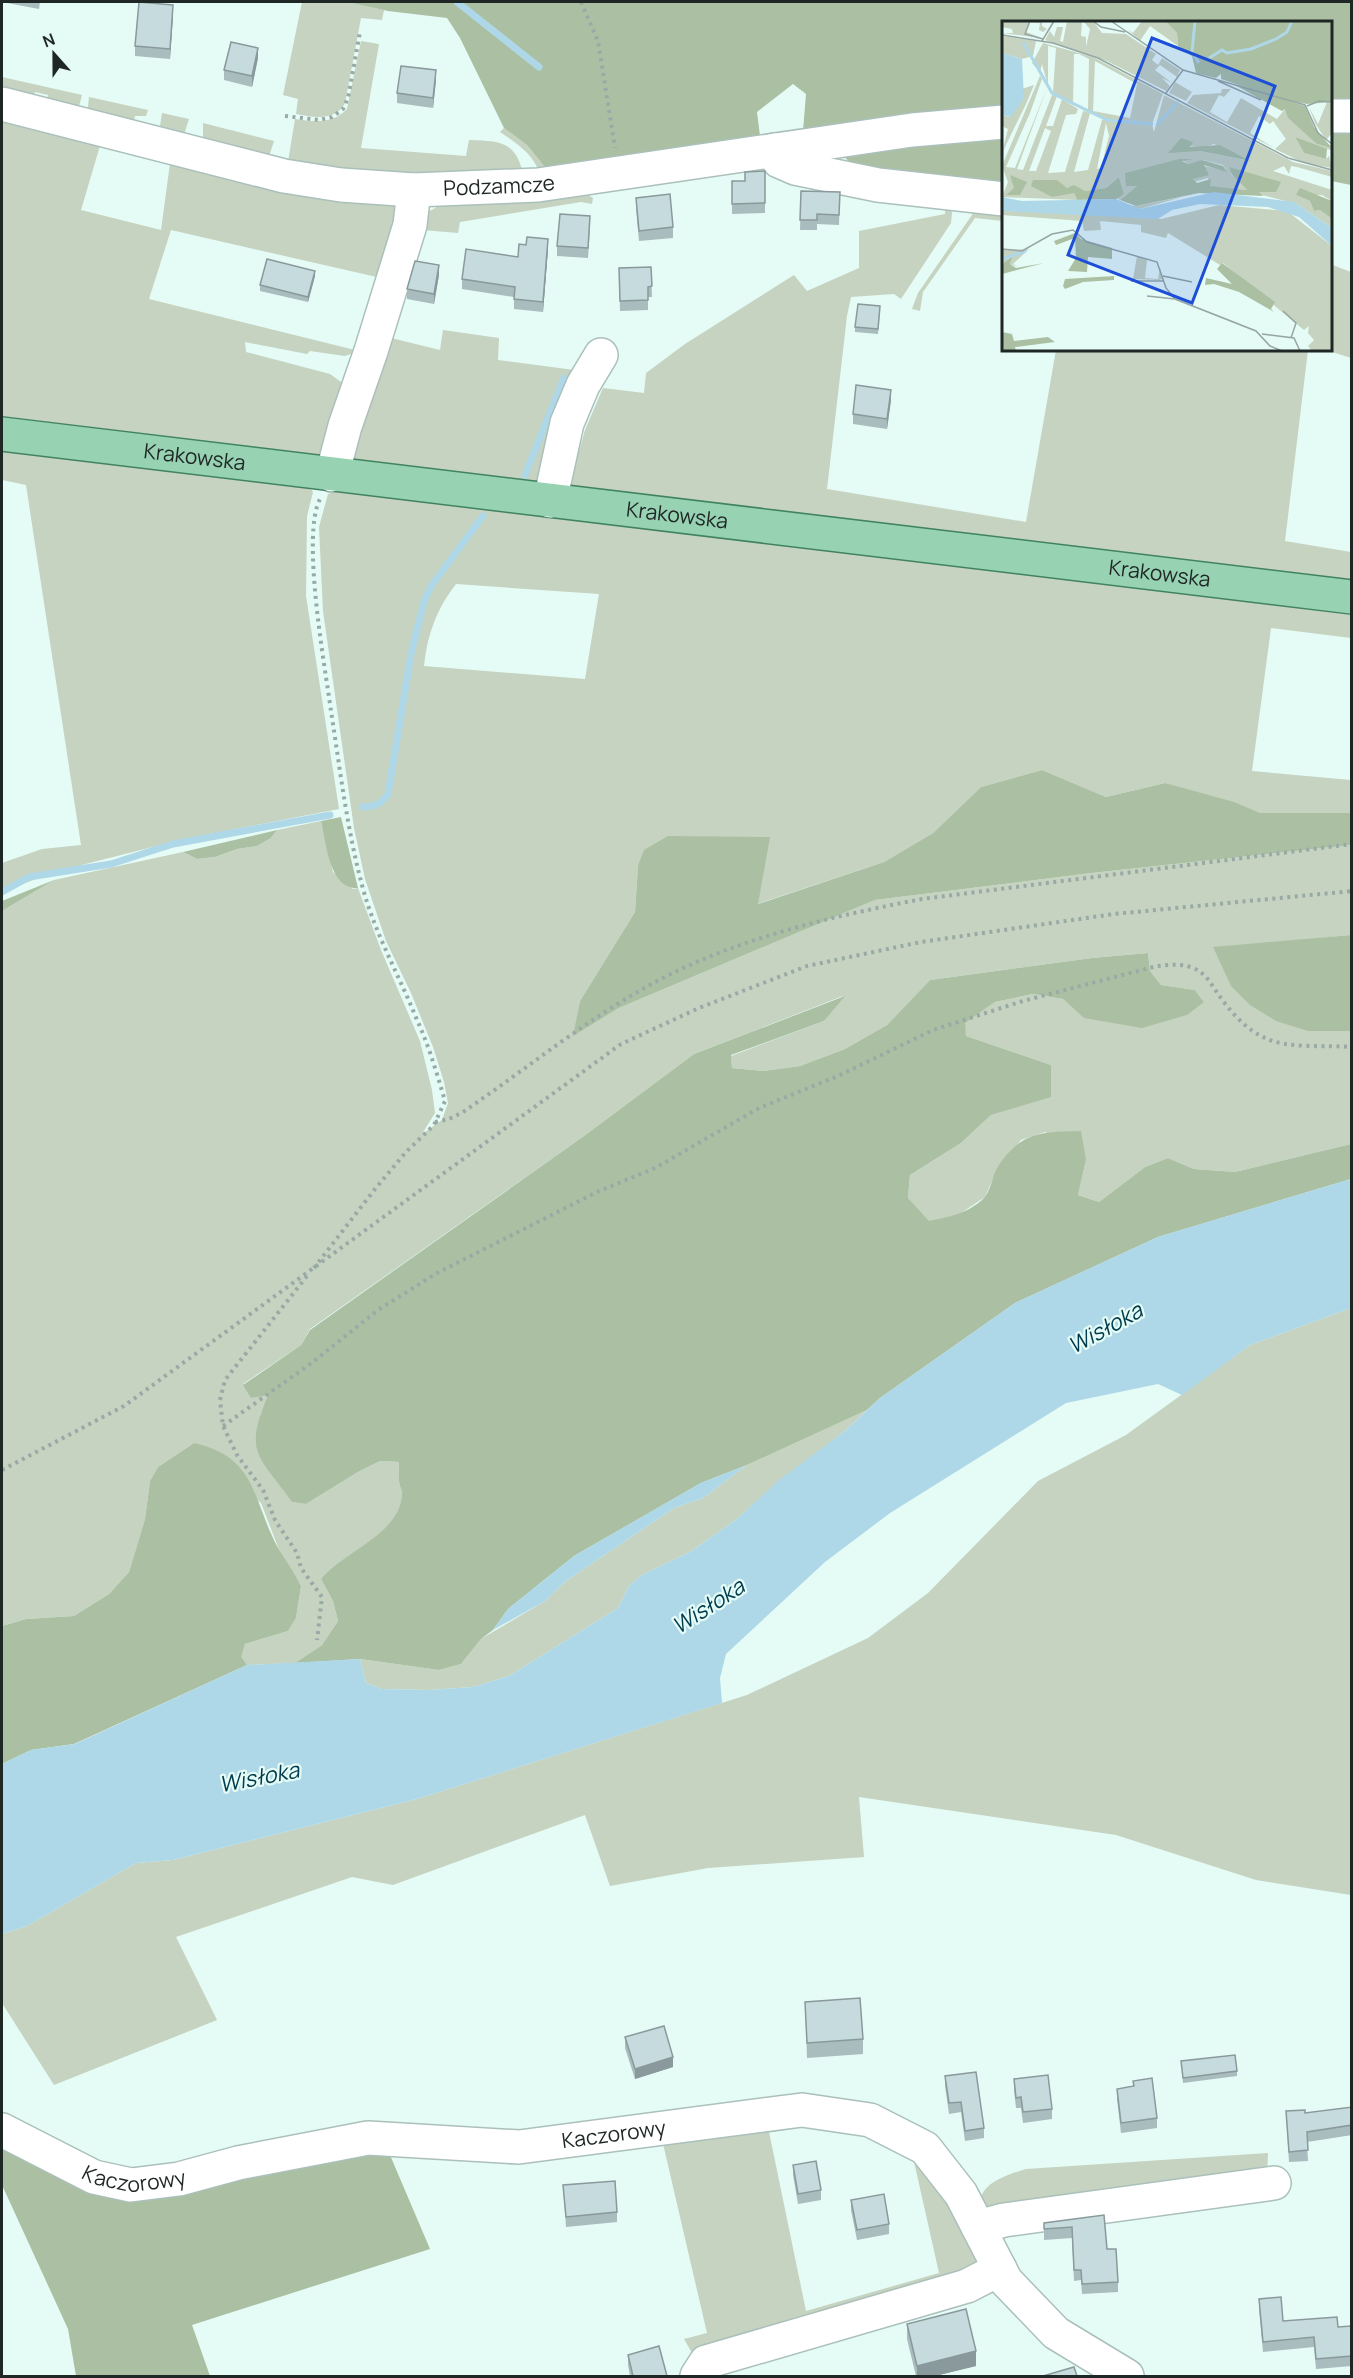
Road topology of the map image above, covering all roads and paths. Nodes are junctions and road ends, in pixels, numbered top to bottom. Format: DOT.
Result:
graph roads {
  1 [pos="581,2"];
  2 [pos="360,32"];
  3 [pos="2,104"];
  4 [pos="285,116"];
  5 [pos="1332,116"];
  6 [pos="1352,116"];
  7 [pos="1002,122"];
  8 [pos="775,150"];
  9 [pos="619,172"];
  10 [pos="414,190"];
  11 [pos="1002,199"];
  12 [pos="601,355"];
  13 [pos="2,434"];
  14 [pos="332,475"];
  15 [pos="550,501"];
  16 [pos="1352,597"];
  17 [pos="1352,844"];
  18 [pos="1352,891"];
  19 [pos="1352,1047"];
  20 [pos="435,1122"];
  21 [pos="311,1272"];
  22 [pos="223,1426"];
  23 [pos="2,1470"];
  24 [pos="317,1640"];
  25 [pos="2,2130"];
  26 [pos="1274,2183"];
  27 [pos="978,2227"];
  28 [pos="1000,2269"];
  29 [pos="697,2376"];
  30 [pos="1127,2376"];
  1 -- 9 [label="path"];
  2 -- 4 [label="path"];
  3 -- 10 [label="street, Podzamcze"];
  5 -- 6 [label="street"];
  7 -- 8 [label="street, Podzamcze"];
  8 -- 9 [label="street, Podzamcze"];
  8 -- 11 [label="street"];
  9 -- 10 [label="street, Podzamcze"];
  10 -- 14 [label="street"];
  12 -- 15 [label="street"];
  13 -- 14 [label="main road, Krakowska"];
  14 -- 15 [label="main road, Krakowska"];
  14 -- 20 [label="path"];
  15 -- 16 [label="main road, Krakowska"];
  17 -- 20 [label="path"];
  18 -- 21 [label="path"];
  19 -- 22 [label="path"];
  20 -- 21 [label="path"];
  21 -- 22 [label="path"];
  21 -- 23 [label="path"];
  22 -- 24 [label="path"];
  25 -- 27 [label="street, Kaczorowy"];
  26 -- 27 [label="street"];
  27 -- 28 [label="street, Kaczorowy"];
  28 -- 29 [label="street"];
  28 -- 30 [label="street, Kaczorowy"];
}
